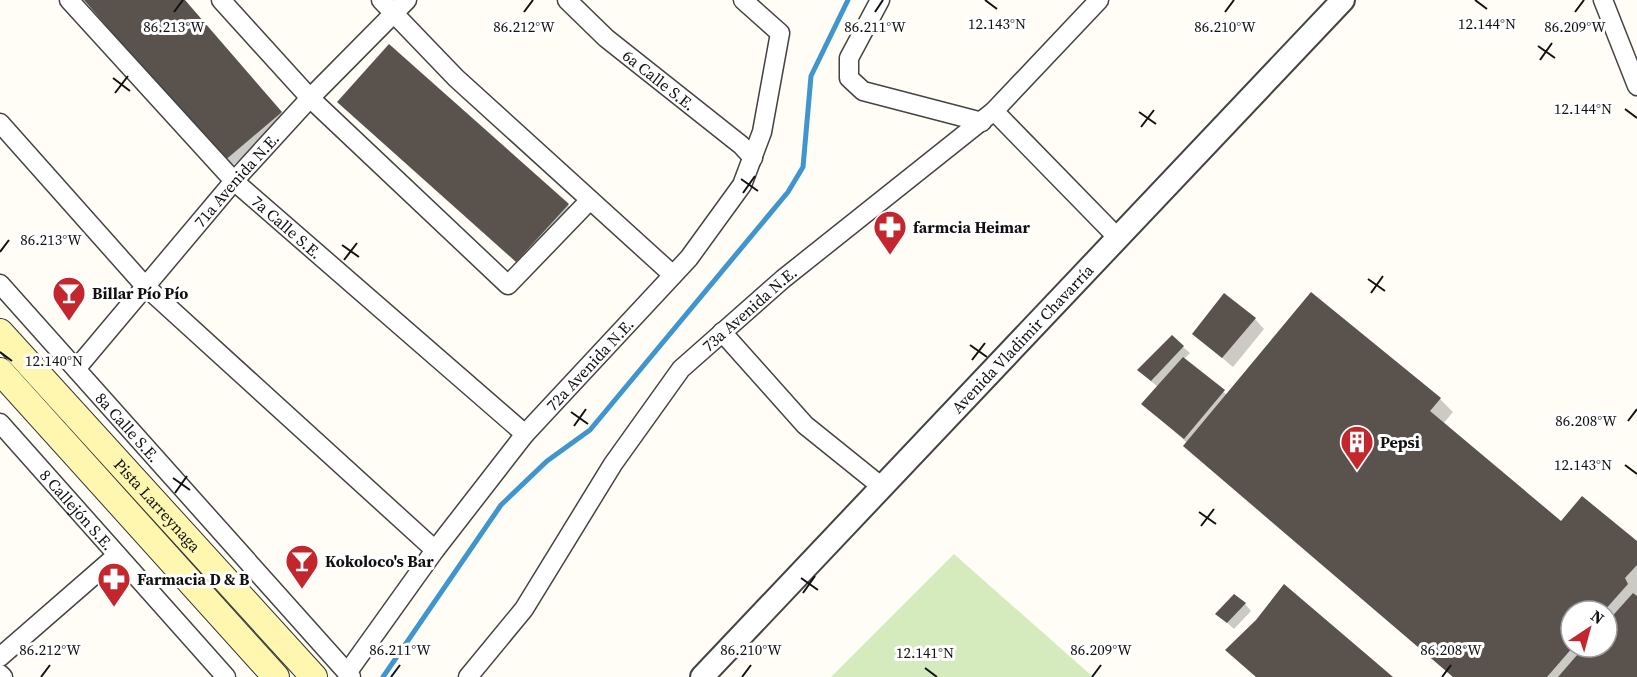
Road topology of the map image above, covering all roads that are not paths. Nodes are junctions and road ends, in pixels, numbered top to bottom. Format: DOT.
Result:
graph roads {
  1 [pos="69,0"];
  2 [pos="221,0"];
  3 [pos="381,0"];
  4 [pos="407,0"];
  5 [pos="567,0"];
  6 [pos="743,0"];
  7 [pos="880,0"];
  8 [pos="1099,0"];
  9 [pos="1343,0"];
  10 [pos="1603,0"];
  11 [pos="393,15"];
  12 [pos="1637,86"];
  13 [pos="310,98"];
  14 [pos="988,116"];
  15 [pos="0,123"];
  16 [pos="753,158"];
  17 [pos="234,181"];
  18 [pos="590,200"];
  19 [pos="1118,238"];
  20 [pos="673,275"];
  21 [pos="0,285"];
  22 [pos="145,286"];
  23 [pos="0,332"];
  24 [pos="722,332"];
  25 [pos="76,369"];
  26 [pos="0,371"];
  27 [pos="0,423"];
  28 [pos="525,434"];
  29 [pos="882,487"];
  30 [pos="435,550"];
  31 [pos="116,556"];
  32 [pos="0,657"];
  33 [pos="0,674"];
  34 [pos="349,675"];
  35 [pos="3,677"];
  36 [pos="226,677"];
  37 [pos="276,677"];
  38 [pos="314,677"];
  39 [pos="468,677"];
  40 [pos="702,677"];
  1 -- 17 [label="street, 7a Calle S.E."];
  2 -- 13 [label="street"];
  3 -- 11 [label="street"];
  4 -- 11 [label="street, 71a Avenida N.E."];
  5 -- 16 [label="street, 6a Calle S.E."];
  6 -- 16 [label="street, 72a Avenida N.E."];
  7 -- 14 [label="street"];
  8 -- 14 [label="street, 73a Avenida N.E."];
  9 -- 19 [label="street, Avenida Vladimir Chavarría"];
  10 -- 12 [label="street"];
  11 -- 13 [label="street, 71a Avenida N.E."];
  11 -- 18 [label="street"];
  13 -- 17 [label="street, 71a Avenida N.E."];
  13 -- 18 [label="street"];
  14 -- 19 [label="street"];
  14 -- 24 [label="street, 73a Avenida N.E."];
  15 -- 22 [label="street"];
  16 -- 20 [label="street, 72a Avenida N.E."];
  17 -- 22 [label="street, 71a Avenida N.E."];
  17 -- 28 [label="street, 7a Calle S.E."];
  18 -- 20 [label="street"];
  19 -- 29 [label="street, Avenida Vladimir Chavarría"];
  20 -- 28 [label="street, 72a Avenida N.E."];
  21 -- 25 [label="street, 8a Calle S.E."];
  22 -- 25 [label="street, 71a Avenida N.E."];
  22 -- 30 [label="street"];
  23 -- 38 [label="main road, Pista Larreynaga"];
  24 -- 29 [label="street"];
  24 -- 39 [label="street, 73a Avenida N.E."];
  25 -- 34 [label="street, 8a Calle S.E."];
  26 -- 37 [label="main road, Pista Larreynaga"];
  27 -- 31 [label="street, 8 Callejón S.E."];
  28 -- 30 [label="street, 72a Avenida N.E."];
  29 -- 40 [label="street, Avenida Vladimir Chavarría"];
  30 -- 34 [label="street, 72a Avenida N.E."];
  31 -- 32 [label="street"];
  31 -- 36 [label="street, 8 Callejón S.E."];
  33 -- 35 [label="street"];
}
